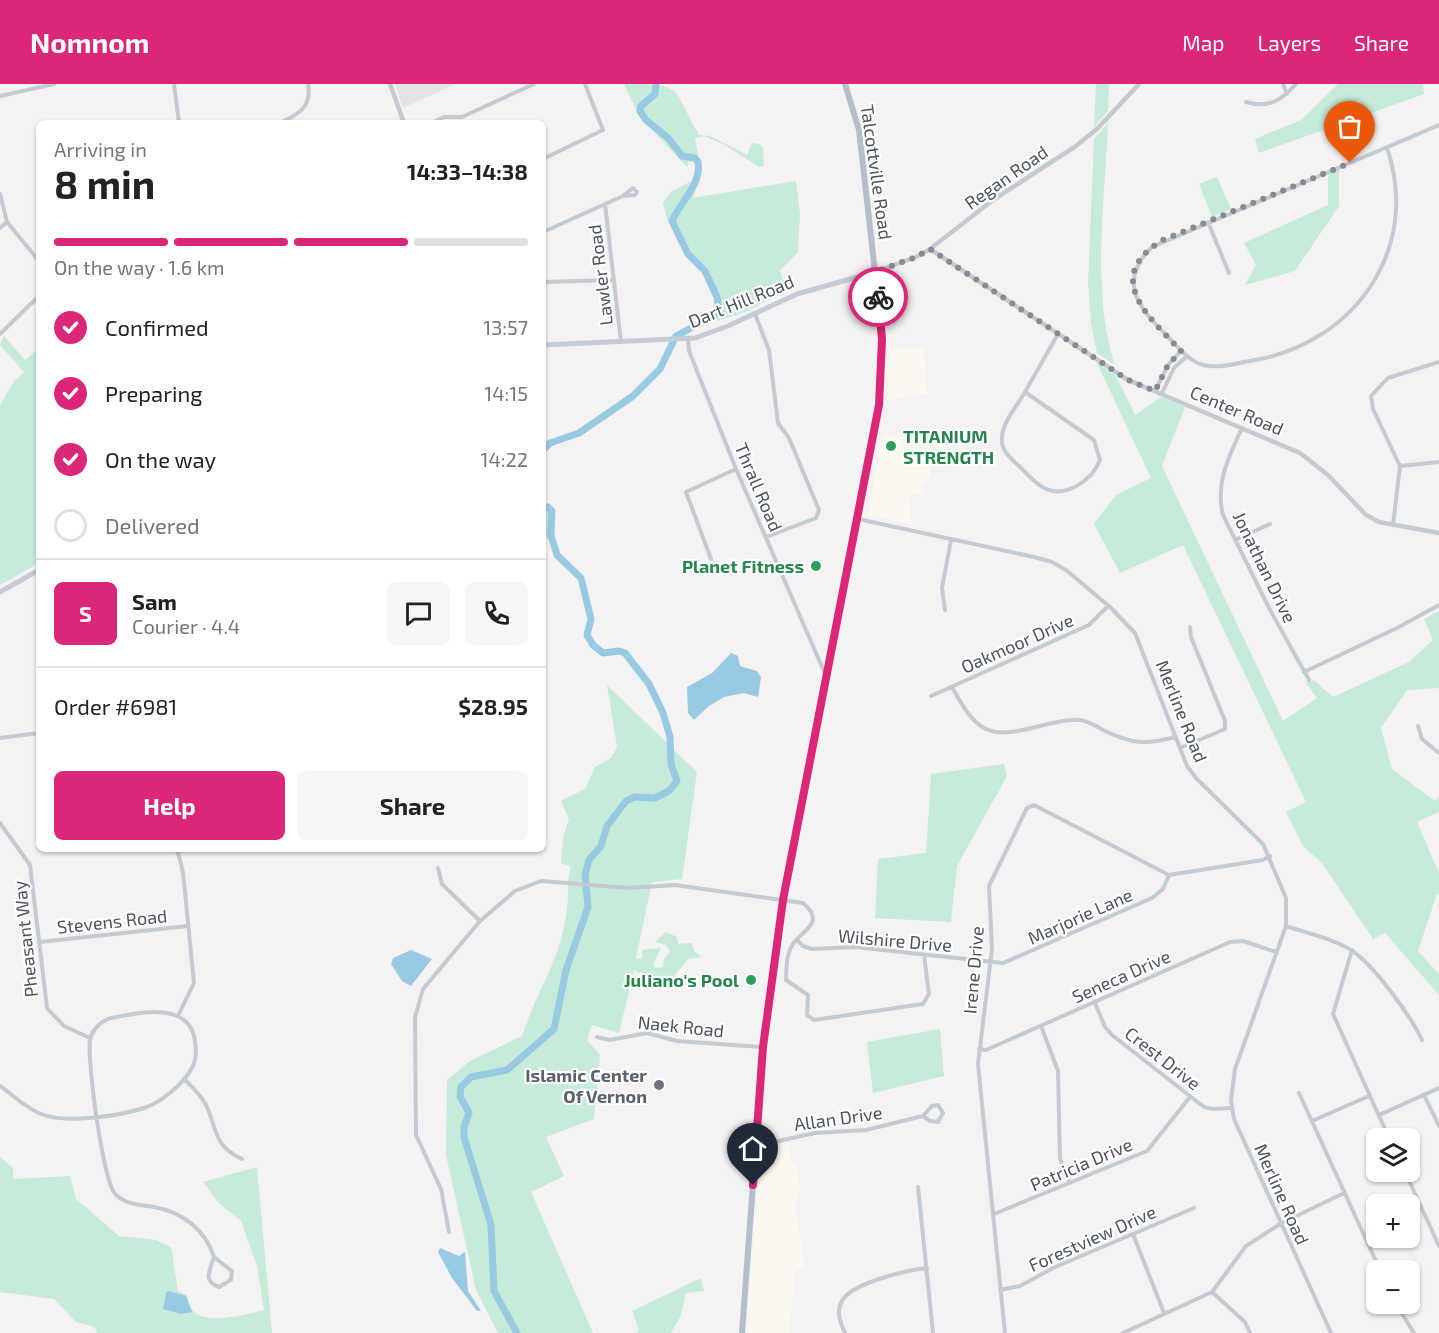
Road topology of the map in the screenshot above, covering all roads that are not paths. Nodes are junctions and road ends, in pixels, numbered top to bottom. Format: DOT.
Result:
graph roads {
  1 [pos="54,84"];
  2 [pos="174,84"];
  3 [pos="308,84"];
  4 [pos="390,84"];
  5 [pos="534,84"];
  6 [pos="585,84"];
  7 [pos="845,84"];
  8 [pos="1138,84"];
  9 [pos="1283,84"];
  10 [pos="1296,84"];
  11 [pos="1287,94"];
  12 [pos="0,96"];
  13 [pos="1246,102"];
  14 [pos="179,120"];
  15 [pos="285,120"];
  16 [pos="403,120"];
  17 [pos="438,120"];
  18 [pos="1439,125"];
  19 [pos="1387,148"];
  20 [pos="546,158"];
  21 [pos="0,194"];
  22 [pos="623,196"];
  23 [pos="605,204"];
  24 [pos="7,222"];
  25 [pos="1208,222"];
  26 [pos="0,228"];
  27 [pos="546,231"];
  28 [pos="930,249"];
  29 [pos="36,257"];
  30 [pos="875,272"];
  31 [pos="1229,273"];
  32 [pos="614,280"];
  33 [pos="546,282"];
  34 [pos="36,299"];
  35 [pos="755,314"];
  36 [pos="1059,333"];
  37 [pos="0,334"];
  38 [pos="688,339"];
  39 [pos="621,342"];
  40 [pos="546,345"];
  41 [pos="1181,351"];
  42 [pos="1186,357"];
  43 [pos="1439,362"];
  44 [pos="1155,391"];
  45 [pos="1025,392"];
  46 [pos="1162,393"];
  47 [pos="1243,427"];
  48 [pos="1439,462"];
  49 [pos="1400,466"];
  50 [pos="736,469"];
  51 [pos="858,519"];
  52 [pos="1270,525"];
  53 [pos="1393,525"];
  54 [pos="1439,533"];
  55 [pos="766,537"];
  56 [pos="951,540"];
  57 [pos="1235,540"];
  58 [pos="711,559"];
  59 [pos="36,572"];
  60 [pos="0,592"];
  61 [pos="1439,605"];
  62 [pos="1108,606"];
  63 [pos="945,610"];
  64 [pos="1190,627"];
  65 [pos="1304,672"];
  66 [pos="826,676"];
  67 [pos="1309,680"];
  68 [pos="952,687"];
  69 [pos="931,696"];
  70 [pos="1418,726"];
  71 [pos="36,733"];
  72 [pos="1175,737"];
  73 [pos="0,738"];
  74 [pos="1180,748"];
  75 [pos="1439,753"];
  76 [pos="0,824"];
  77 [pos="178,852"];
  78 [pos="1270,856"];
  79 [pos="438,868"];
  80 [pos="1169,875"];
  81 [pos="783,900"];
  82 [pos="480,921"];
  83 [pos="188,926"];
  84 [pos="1286,926"];
  85 [pos="797,940"];
  86 [pos="40,942"];
  87 [pos="1352,950"];
  88 [pos="1276,952"];
  89 [pos="924,955"];
  90 [pos="989,963"];
  91 [pos="1095,1002"];
  92 [pos="178,1016"];
  93 [pos="1041,1026"];
  94 [pos="597,1037"];
  95 [pos="90,1038"];
  96 [pos="1422,1040"];
  97 [pos="763,1047"];
  98 [pos="979,1049"];
  99 [pos="184,1079"];
  100 [pos="0,1086"];
  101 [pos="1439,1088"];
  102 [pos="1299,1093"];
  103 [pos="1424,1095"];
  104 [pos="1369,1096"];
  105 [pos="1190,1097"];
  106 [pos="1232,1108"];
  107 [pos="1379,1115"];
  108 [pos="97,1116"];
  109 [pos="923,1116"];
  110 [pos="1312,1121"];
  111 [pos="1439,1126"];
  112 [pos="1385,1128"];
  113 [pos="756,1142"];
  114 [pos="242,1159"];
  115 [pos="1410,1182"];
  116 [pos="1070,1183"];
  117 [pos="918,1187"];
  118 [pos="1344,1193"];
  119 [pos="1194,1208"];
  120 [pos="994,1214"];
  121 [pos="1280,1224"];
  122 [pos="449,1232"];
  123 [pos="1133,1234"];
  124 [pos="1439,1246"];
  125 [pos="214,1257"];
  126 [pos="1375,1260"];
  127 [pos="927,1268"];
  128 [pos="1000,1290"];
  129 [pos="1212,1292"];
  130 [pos="1164,1313"];
  131 [pos="1402,1314"];
  132 [pos="742,1333"];
  133 [pos="845,1333"];
  134 [pos="933,1333"];
  135 [pos="1005,1333"];
  136 [pos="1123,1333"];
  137 [pos="1250,1333"];
  138 [pos="1331,1333"];
  139 [pos="1414,1333"];
  1 -- 12 [label="street"];
  2 -- 14 [label="street"];
  3 -- 15 [label="street"];
  4 -- 16 [label="street"];
  5 -- 17 [label="street"];
  6 -- 20 [label="street"];
  7 -- 30 [label="main road, Talcottville Road"];
  8 -- 28 [label="street, Regan Road"];
  9 -- 11 [label="street"];
  10 -- 11 [label="street"];
  11 -- 13 [label="street"];
  18 -- 19 [label="street"];
  19 -- 25 [label="street"];
  19 -- 42 [label="street"];
  21 -- 24 [label="street"];
  22 -- 23 [label="street"];
  23 -- 27 [label="street"];
  23 -- 32 [label="street, Lawler Road"];
  24 -- 26 [label="street"];
  24 -- 29 [label="street"];
  25 -- 31 [label="street"];
  25 -- 41 [label="street"];
  28 -- 30 [label="street, Regan Road"];
  28 -- 36 [label="street, Center Road"];
  30 -- 35 [label="main road, Dart Hill Road"];
  30 -- 51 [label="main road, Talcottville Road"];
  32 -- 33 [label="street"];
  32 -- 39 [label="street, Lawler Road"];
  34 -- 37 [label="street"];
  35 -- 38 [label="main road, Dart Hill Road"];
  35 -- 55 [label="street"];
  36 -- 44 [label="street, Center Road"];
  36 -- 45 [label="street"];
  38 -- 39 [label="main road, Dart Hill Road"];
  38 -- 50 [label="street, Thrall Road"];
  39 -- 40 [label="main road, Dart Hill Road"];
  41 -- 42 [label="street"];
  41 -- 44 [label="street"];
  42 -- 46 [label="street"];
  43 -- 49 [label="street"];
  44 -- 46 [label="street, Center Road"];
  45 -- 45 [label="street"];
  46 -- 47 [label="street, Center Road"];
  47 -- 53 [label="street, Center Road"];
  47 -- 57 [label="street, Jonathan Drive"];
  48 -- 49 [label="street"];
  49 -- 53 [label="street"];
  50 -- 55 [label="street, Thrall Road"];
  50 -- 58 [label="street"];
  51 -- 56 [label="street, Merline Road"];
  51 -- 66 [label="main road, Talcottville Road"];
  52 -- 57 [label="street"];
  53 -- 54 [label="street, Center Road"];
  55 -- 66 [label="street, Thrall Road"];
  56 -- 62 [label="street, Merline Road"];
  56 -- 63 [label="street"];
  57 -- 65 [label="street, Jonathan Drive"];
  59 -- 60 [label="main road"];
  61 -- 65 [label="street"];
  62 -- 68 [label="street, Oakmoor Drive"];
  62 -- 72 [label="street, Merline Road"];
  64 -- 74 [label="street"];
  65 -- 67 [label="street, Jonathan Drive"];
  66 -- 81 [label="main road, Talcottville Road"];
  68 -- 69 [label="street, Oakmoor Drive"];
  68 -- 72 [label="street"];
  70 -- 75 [label="street"];
  71 -- 73 [label="street"];
  72 -- 74 [label="street, Merline Road"];
  74 -- 78 [label="street, Merline Road"];
  76 -- 86 [label="street, Pheasant Way"];
  77 -- 83 [label="street"];
  78 -- 80 [label="street"];
  78 -- 84 [label="street, Merline Road"];
  79 -- 82 [label="street"];
  80 -- 90 [label="street, Marjorie Lane"];
  80 -- 90 [label="street, Irene Drive"];
  81 -- 82 [label="street"];
  81 -- 85 [label="street"];
  81 -- 97 [label="main road, Talcottville Road"];
  82 -- 122 [label="street"];
  83 -- 86 [label="street, Stevens Road"];
  83 -- 92 [label="street"];
  84 -- 87 [label="street"];
  84 -- 88 [label="street, Merline Road"];
  85 -- 89 [label="street, Wilshire Drive"];
  85 -- 89 [label="street"];
  86 -- 95 [label="street, Pheasant Way"];
  87 -- 96 [label="street"];
  87 -- 104 [label="street"];
  88 -- 91 [label="street, Seneca Drive"];
  88 -- 106 [label="street, Merline Road"];
  89 -- 90 [label="street, Wilshire Drive"];
  90 -- 98 [label="street, Irene Drive"];
  91 -- 93 [label="street, Seneca Drive"];
  91 -- 105 [label="street, Crest Drive"];
  92 -- 95 [label="street"];
  92 -- 99 [label="street"];
  93 -- 98 [label="street, Seneca Drive"];
  93 -- 116 [label="street"];
  94 -- 97 [label="street, Naek Road"];
  95 -- 108 [label="street"];
  97 -- 113 [label="main road, Talcottville Road"];
  98 -- 120 [label="street, Irene Drive"];
  99 -- 108 [label="street"];
  99 -- 114 [label="street"];
  100 -- 108 [label="street"];
  101 -- 103 [label="street"];
  102 -- 110 [label="street"];
  103 -- 107 [label="street"];
  103 -- 111 [label="street"];
  104 -- 107 [label="street"];
  104 -- 110 [label="street"];
  105 -- 106 [label="street, Crest Drive"];
  105 -- 116 [label="street, Patricia Drive"];
  106 -- 121 [label="street, Merline Road"];
  107 -- 112 [label="street"];
  108 -- 125 [label="street"];
  109 -- 109 [label="street, Allan Drive"];
  109 -- 113 [label="street, Allan Drive"];
  110 -- 118 [label="street"];
  113 -- 132 [label="main road, Talcottville Road"];
  115 -- 124 [label="street"];
  116 -- 120 [label="street, Patricia Drive"];
  117 -- 127 [label="street"];
  118 -- 121 [label="street"];
  118 -- 126 [label="street"];
  119 -- 123 [label="street, Forestview Drive"];
  120 -- 128 [label="street, Irene Drive"];
  121 -- 129 [label="street"];
  121 -- 138 [label="street, Merline Road"];
  123 -- 128 [label="street, Forestview Drive"];
  123 -- 130 [label="street"];
  125 -- 125 [label="street"];
  127 -- 133 [label="street"];
  127 -- 134 [label="street"];
  128 -- 135 [label="street, Irene Drive"];
  129 -- 130 [label="street"];
  129 -- 137 [label="street"];
  130 -- 136 [label="street"];
  131 -- 139 [label="street"];
}
